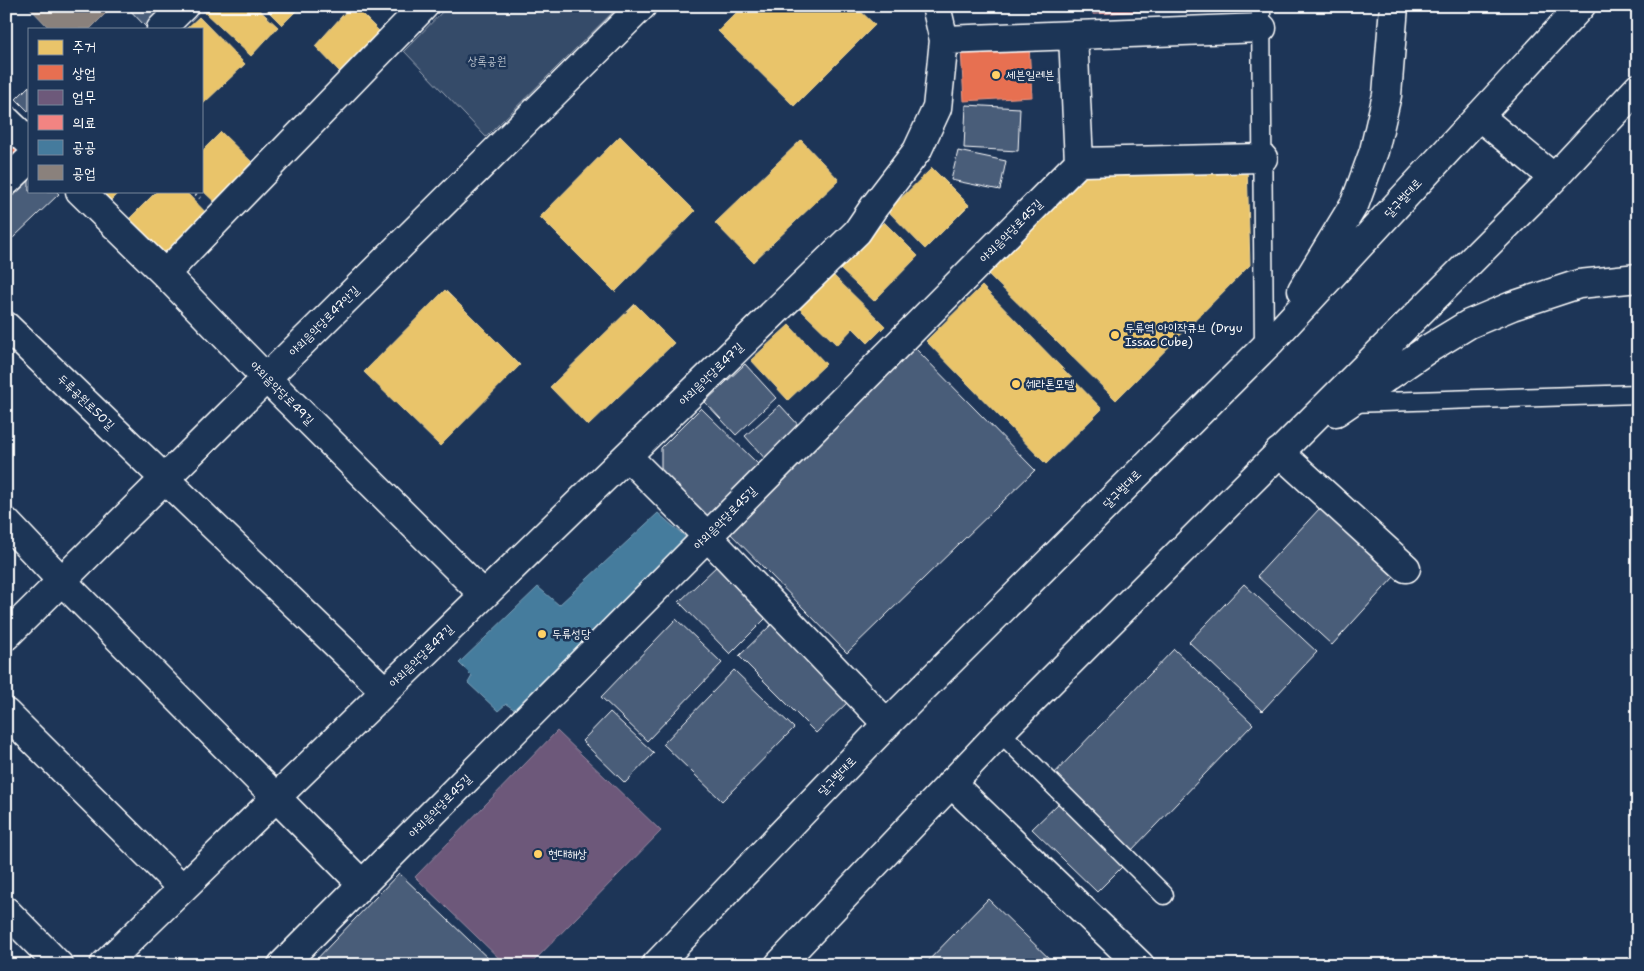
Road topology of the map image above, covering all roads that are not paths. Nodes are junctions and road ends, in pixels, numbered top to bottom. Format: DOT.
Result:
graph roads {
  1 [pos="184,6"];
  2 [pos="424,6"];
  3 [pos="642,6"];
  4 [pos="936,6"];
  5 [pos="1394,6"];
  6 [pos="1580,6"];
  7 [pos="1262,17"];
  8 [pos="163,28"];
  9 [pos="1073,35"];
  10 [pos="944,40"];
  11 [pos="1638,88"];
  12 [pos="1479,116"];
  13 [pos="6,120"];
  14 [pos="28,141"];
  15 [pos="1263,158"];
  16 [pos="28,161"];
  17 [pos="1079,162"];
  18 [pos="1554,178"];
  19 [pos="6,182"];
  20 [pos="81,192"];
  21 [pos="166,274"];
  22 [pos="1638,278"];
  23 [pos="6,326"];
  24 [pos="1268,344"];
  25 [pos="266,378"];
  26 [pos="1638,394"];
  27 [pos="1349,403"];
  28 [pos="1279,452"];
  29 [pos="627,456"];
  30 [pos="165,479"];
  31 [pos="6,522"];
  32 [pos="708,536"];
  33 [pos="1406,568"];
  34 [pos="62,581"];
  35 [pos="484,595"];
  36 [pos="6,636"];
  37 [pos="385,691"];
  38 [pos="6,713"];
  39 [pos="887,724"];
  40 [pos="1000,732"];
  41 [pos="951,783"];
  42 [pos="276,798"];
  43 [pos="362,884"];
  44 [pos="182,888"];
  45 [pos="1164,895"];
  46 [pos="6,911"];
  47 [pos="59,965"];
  48 [pos="104,965"];
  49 [pos="282,965"];
  50 [pos="656,965"];
  51 [pos="779,965"];
  52 [pos="1140,965"];
  1 -- 8 [label="street"];
  2 -- 21 [label="street"];
  3 -- 25 [label="street, 야외음악당로47안길"];
  4 -- 10 [label="street, 야외음악당로47길"];
  5 -- 24 [label="street"];
  6 -- 12 [label="street, 달구벌대로"];
  7 -- 9 [label="street"];
  7 -- 15 [label="lane"];
  9 -- 10 [label="street"];
  9 -- 17 [label="street"];
  10 -- 29 [label="street, 야외음악당로47길"];
  11 -- 18 [label="street"];
  12 -- 18 [label="street"];
  12 -- 24 [label="street, 달구벌대로"];
  13 -- 14 [label="street"];
  15 -- 17 [label="street"];
  15 -- 24 [label="lane"];
  16 -- 19 [label="street"];
  17 -- 32 [label="street, 야외음악당로45길"];
  18 -- 28 [label="street"];
  20 -- 21 [label="street, 야외음악당로49길"];
  21 -- 25 [label="street, 야외음악당로49길"];
  22 -- 27 [label="street"];
  23 -- 30 [label="street, 두류공원로50길"];
  24 -- 39 [label="street, 달구벌대로"];
  25 -- 30 [label="street, 야외음악당로47안길"];
  25 -- 35 [label="street, 야외음악당로49길"];
  26 -- 27 [label="lane"];
  27 -- 28 [label="street"];
  28 -- 33 [label="street"];
  28 -- 40 [label="street"];
  29 -- 32 [label="street"];
  29 -- 35 [label="street, 야외음악당로47길"];
  30 -- 34 [label="street, 야외음악당로47안길"];
  30 -- 37 [label="street, 야외음악당로47길"];
  31 -- 34 [label="street"];
  32 -- 39 [label="street"];
  32 -- 43 [label="street, 야외음악당로45길"];
  34 -- 36 [label="street, 야외음악당로47안길"];
  34 -- 42 [label="street"];
  35 -- 37 [label="street, 야외음악당로47길"];
  37 -- 42 [label="street, 야외음악당로47길"];
  38 -- 44 [label="street"];
  39 -- 50 [label="street, 달구벌대로"];
  40 -- 41 [label="street"];
  40 -- 45 [label="lane"];
  41 -- 51 [label="street"];
  41 -- 52 [label="street"];
  42 -- 43 [label="street"];
  42 -- 44 [label="street, 야외음악당로47길"];
  43 -- 49 [label="street, 야외음악당로45길"];
  44 -- 48 [label="street, 야외음악당로47길"];
  46 -- 47 [label="street"];
}
